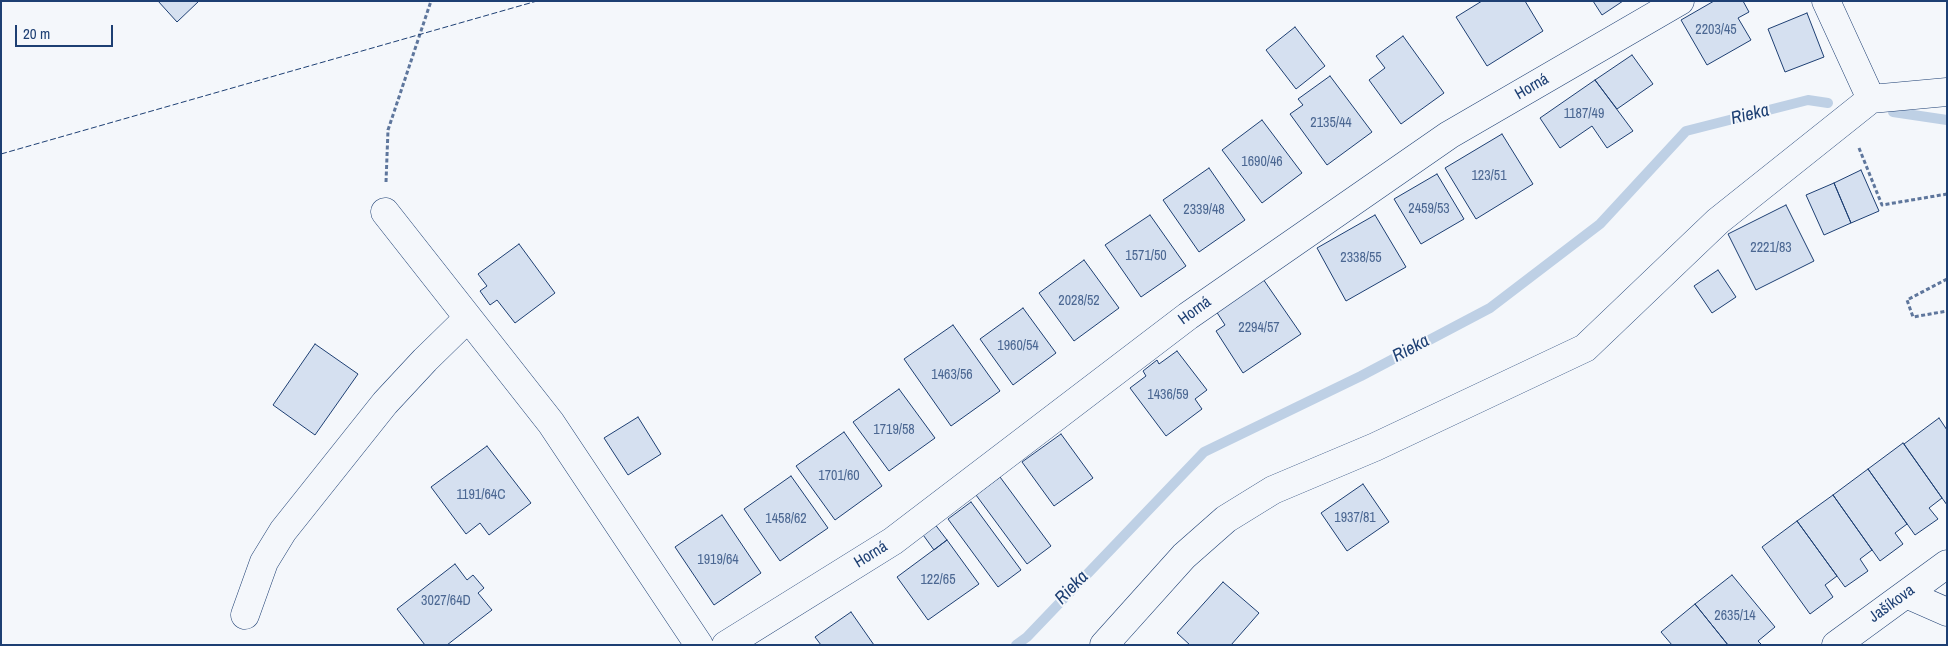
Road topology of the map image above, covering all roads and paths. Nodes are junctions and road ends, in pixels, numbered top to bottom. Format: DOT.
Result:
graph roads {
  1 [pos="431,1"];
  2 [pos="1680,1"];
  3 [pos="1826,1"];
  4 [pos="1947,92"];
  5 [pos="1871,99"];
  6 [pos="1848,118"];
  7 [pos="1947,194"];
  8 [pos="385,212"];
  9 [pos="1947,279"];
  10 [pos="1947,312"];
  11 [pos="468,318"];
  12 [pos="1947,564"];
  13 [pos="1906,594"];
  14 [pos="1947,612"];
  15 [pos="244,615"];
  16 [pos="1867,632"];
  17 [pos="699,645"];
  18 [pos="726,645"];
  19 [pos="1104,645"];
  20 [pos="1836,645"];
  1 -- 8 [label="path"];
  2 -- 18 [label="street, Horná"];
  3 -- 5 [label="street"];
  4 -- 5 [label="street"];
  5 -- 6 [label="street"];
  6 -- 7 [label="path"];
  6 -- 19 [label="street"];
  8 -- 11 [label="street"];
  9 -- 10 [label="path"];
  11 -- 15 [label="street"];
  11 -- 17 [label="street"];
  12 -- 13 [label="street, Jašíkova"];
  13 -- 14 [label="street"];
  13 -- 16 [label="street, Jašíkova"];
  16 -- 20 [label="street, Jašíkova"];
}
